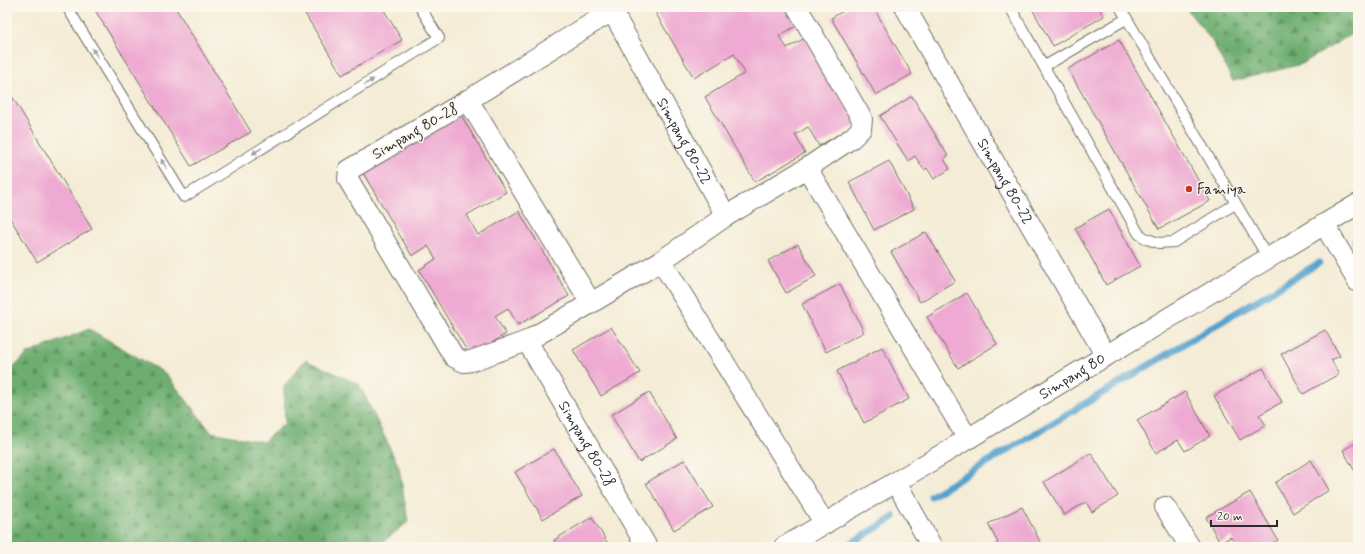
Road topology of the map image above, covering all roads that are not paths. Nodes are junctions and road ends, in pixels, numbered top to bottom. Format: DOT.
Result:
graph roads {
  1 [pos="67,7"];
  2 [pos="420,7"];
  3 [pos="796,7"];
  4 [pos="906,7"];
  5 [pos="1010,7"];
  6 [pos="1120,7"];
  7 [pos="615,9"];
  8 [pos="1126,18"];
  9 [pos="1044,66"];
  10 [pos="468,100"];
  11 [pos="807,168"];
  12 [pos="1235,204"];
  13 [pos="1358,204"];
  14 [pos="726,216"];
  15 [pos="1324,224"];
  16 [pos="1268,258"];
  17 [pos="661,260"];
  18 [pos="1358,282"];
  19 [pos="591,304"];
  20 [pos="527,341"];
  21 [pos="1106,356"];
  22 [pos="968,438"];
  23 [pos="896,482"];
  24 [pos="1165,507"];
  25 [pos="825,524"];
  26 [pos="647,547"];
  27 [pos="784,547"];
  28 [pos="932,547"];
  29 [pos="1190,547"];
  1 -- 2 [label="lane"];
  3 -- 11 [label="street"];
  4 -- 21 [label="street, Simpang 80-22"];
  5 -- 9 [label="lane"];
  6 -- 8 [label="lane"];
  7 -- 10 [label="street"];
  7 -- 14 [label="street, Simpang 80-22"];
  8 -- 9 [label="lane"];
  8 -- 12 [label="lane"];
  9 -- 12 [label="lane"];
  10 -- 19 [label="street, Simpang 80-28"];
  10 -- 20 [label="street, Simpang 80-28"];
  11 -- 14 [label="street"];
  11 -- 22 [label="street"];
  12 -- 16 [label="lane"];
  13 -- 15 [label="street, Simpang 80"];
  14 -- 17 [label="street"];
  15 -- 16 [label="street, Simpang 80"];
  15 -- 18 [label="street"];
  16 -- 21 [label="street, Simpang 80"];
  17 -- 19 [label="street"];
  17 -- 25 [label="street"];
  19 -- 20 [label="street, Simpang 80-28"];
  20 -- 26 [label="street, Simpang 80-28"];
  21 -- 22 [label="street, Simpang 80"];
  22 -- 23 [label="street, Simpang 80"];
  23 -- 25 [label="street, Simpang 80"];
  23 -- 28 [label="street"];
  24 -- 29 [label="street"];
  25 -- 27 [label="street, Simpang 80"];
}
